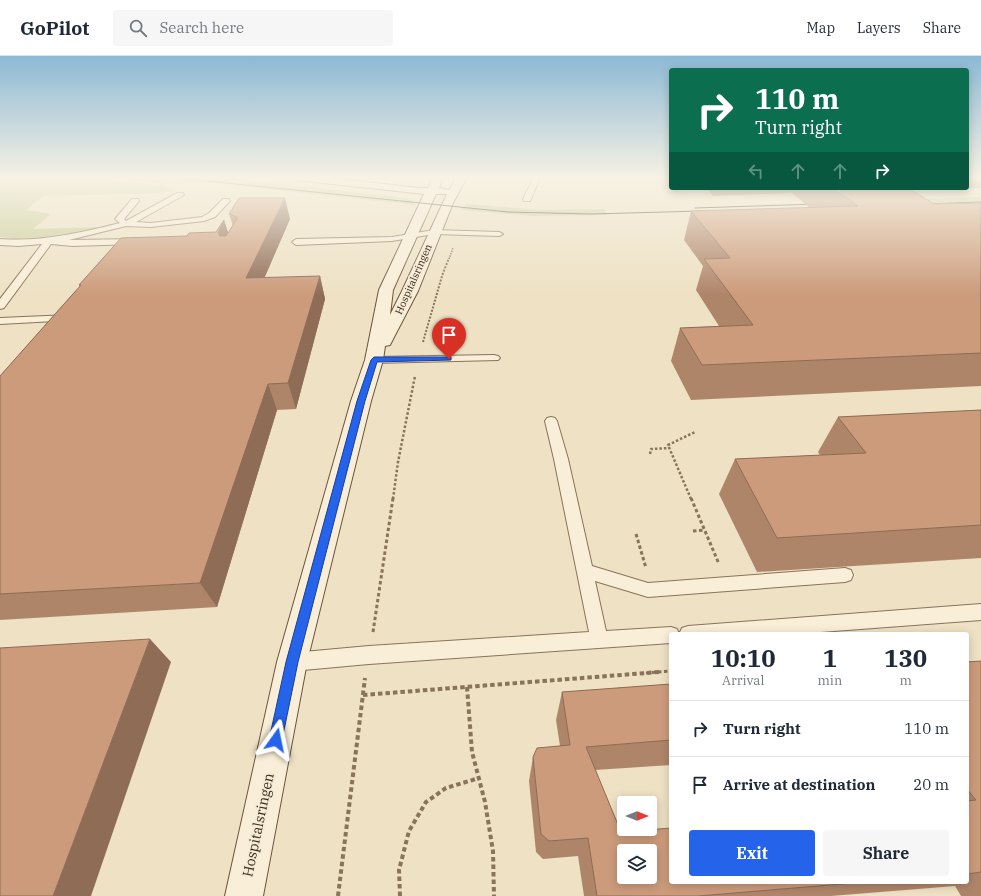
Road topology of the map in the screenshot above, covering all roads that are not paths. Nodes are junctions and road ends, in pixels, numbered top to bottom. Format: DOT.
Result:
graph roads {
  1 [pos="121,216"];
  2 [pos="141,216"];
  3 [pos="209,216"];
  4 [pos="430,216"];
  5 [pos="430,216"];
  6 [pos="126,224"];
  7 [pos="422,234"];
  8 [pos="499,234"];
  9 [pos="48,241"];
  10 [pos="143,241"];
  11 [pos="0,242"];
  12 [pos="296,242"];
  13 [pos="0,306"];
  14 [pos="81,317"];
  15 [pos="0,321"];
  16 [pos="494,358"];
  17 [pos="374,360"];
  18 [pos="551,421"];
  19 [pos="584,571"];
  20 [pos="845,575"];
  21 [pos="981,612"];
  22 [pos="715,632"];
  23 [pos="669,635"];
  24 [pos="599,640"];
  25 [pos="292,662"];
  26 [pos="244,896"];
  1 -- 6 [label="lane"];
  2 -- 6 [label="lane"];
  3 -- 6 [label="lane"];
  4 -- 7 [label="street, Hospitalsringen"];
  5 -- 7 [label="street, Hospitalsringen"];
  6 -- 9 [label="lane"];
  7 -- 8 [label="lane"];
  7 -- 12 [label="lane"];
  7 -- 17 [label="street, Hospitalsringen"];
  7 -- 17 [label="street, Hospitalsringen"];
  9 -- 10 [label="lane"];
  9 -- 11 [label="lane"];
  9 -- 13 [label="lane"];
  14 -- 15 [label="lane"];
  16 -- 17 [label="lane"];
  17 -- 25 [label="street, Hospitalsringen"];
  18 -- 19 [label="lane"];
  19 -- 20 [label="lane"];
  19 -- 24 [label="lane"];
  21 -- 22 [label="lane"];
  23 -- 24 [label="lane"];
  24 -- 25 [label="lane"];
  25 -- 26 [label="street, Hospitalsringen"];
}
